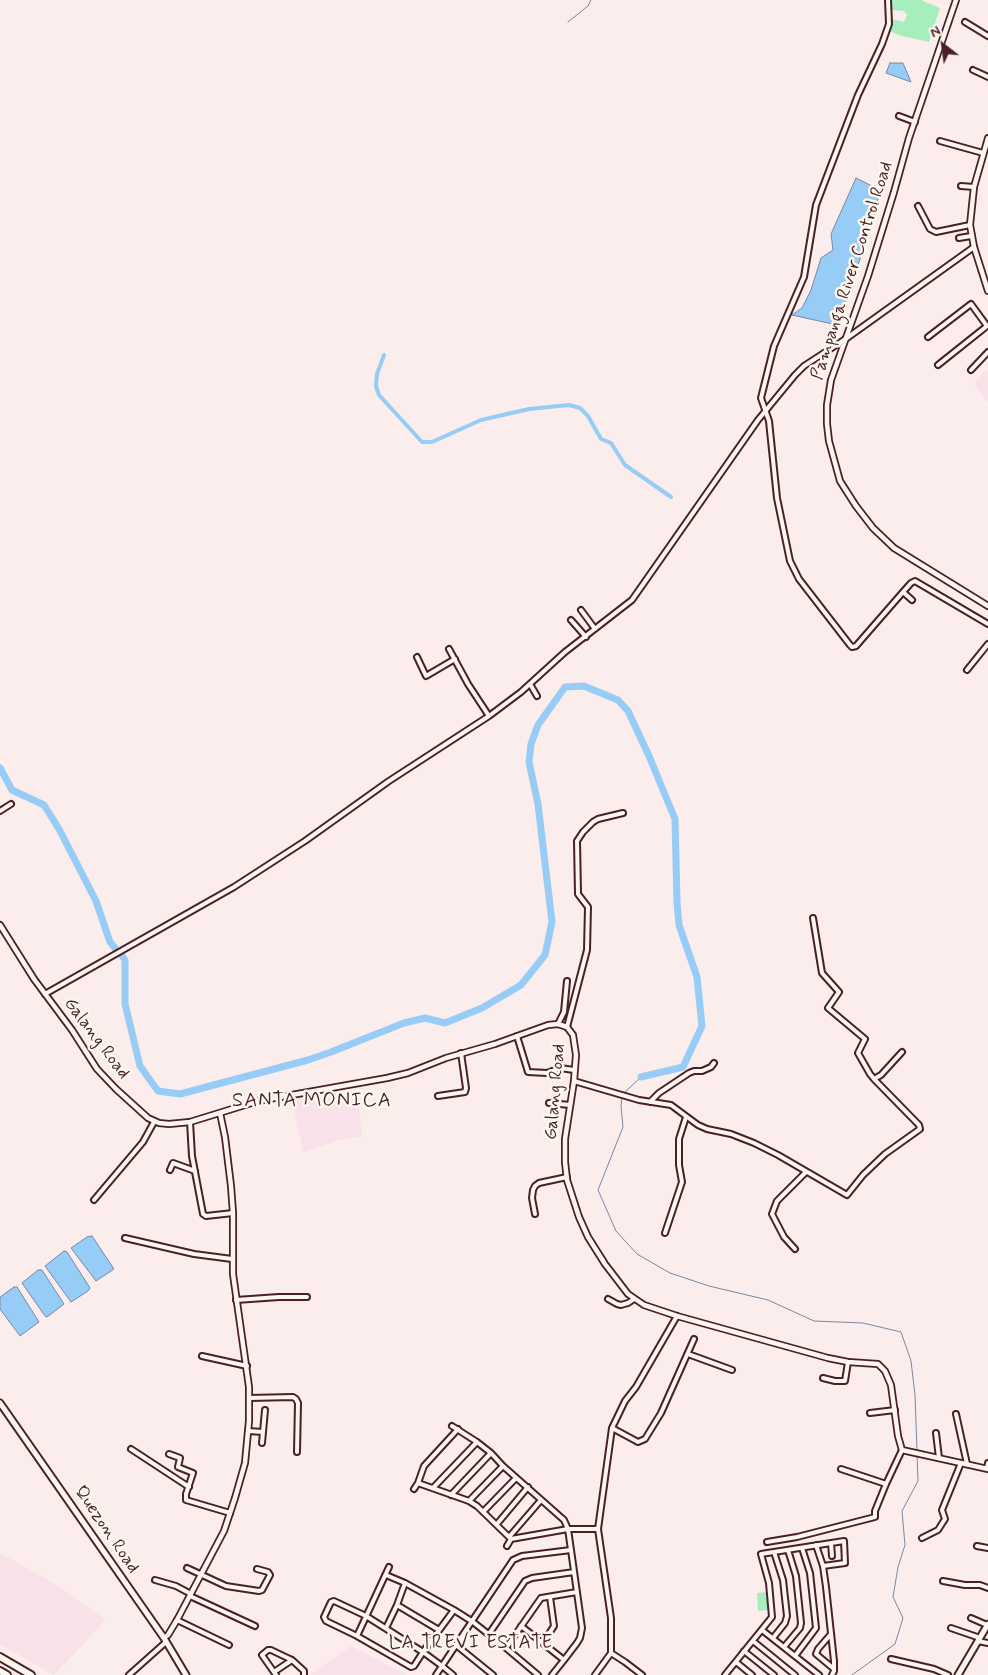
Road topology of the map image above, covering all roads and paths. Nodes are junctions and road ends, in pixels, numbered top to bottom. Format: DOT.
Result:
graph roads {
  1 [pos="888,0"];
  2 [pos="956,0"];
  3 [pos="965,22"];
  4 [pos="988,36"];
  5 [pos="974,70"];
  6 [pos="988,77"];
  7 [pos="899,116"];
  8 [pos="914,122"];
  9 [pos="988,138"];
  10 [pos="940,141"];
  11 [pos="983,153"];
  12 [pos="961,186"];
  13 [pos="974,187"];
  14 [pos="918,206"];
  15 [pos="970,225"];
  16 [pos="971,236"];
  17 [pos="958,238"];
  18 [pos="974,247"];
  19 [pos="988,291"];
  20 [pos="987,326"];
  21 [pos="928,336"];
  22 [pos="847,338"];
  23 [pos="988,352"];
  24 [pos="938,365"];
  25 [pos="971,370"];
  26 [pos="765,411"];
  27 [pos="903,592"];
  28 [pos="912,600"];
  29 [pos="988,606"];
  30 [pos="581,610"];
  31 [pos="571,620"];
  32 [pos="988,624"];
  33 [pos="595,630"];
  34 [pos="586,637"];
  35 [pos="988,644"];
  36 [pos="449,649"];
  37 [pos="417,657"];
  38 [pos="455,659"];
  39 [pos="967,670"];
  40 [pos="530,684"];
  41 [pos="537,696"];
  42 [pos="489,716"];
  43 [pos="11,804"];
  44 [pos="0,811"];
  45 [pos="624,813"];
  46 [pos="813,918"];
  47 [pos="0,925"];
  48 [pos="567,981"];
  49 [pos="45,994"];
  50 [pos="558,1024"];
  51 [pos="568,1027"];
  52 [pos="516,1036"];
  53 [pos="902,1052"];
  54 [pos="461,1053"];
  55 [pos="714,1063"];
  56 [pos="574,1070"];
  57 [pos="874,1079"];
  58 [pos="574,1081"];
  59 [pos="438,1096"];
  60 [pos="650,1102"];
  61 [pos="550,1103"];
  62 [pos="570,1105"];
  63 [pos="220,1113"];
  64 [pos="686,1118"];
  65 [pos="154,1122"];
  66 [pos="190,1122"];
  67 [pos="170,1170"];
  68 [pos="195,1171"];
  69 [pos="806,1172"];
  70 [pos="567,1177"];
  71 [pos="94,1200"];
  72 [pos="233,1213"];
  73 [pos="535,1214"];
  74 [pos="665,1233"];
  75 [pos="125,1238"];
  76 [pos="795,1249"];
  77 [pos="232,1259"];
  78 [pos="307,1297"];
  79 [pos="608,1299"];
  80 [pos="634,1299"];
  81 [pos="236,1300"];
  82 [pos="677,1316"];
  83 [pos="694,1339"];
  84 [pos="688,1354"];
  85 [pos="202,1356"];
  86 [pos="848,1362"];
  87 [pos="247,1366"];
  88 [pos="732,1370"];
  89 [pos="823,1378"];
  90 [pos="249,1398"];
  91 [pos="0,1403"];
  92 [pos="265,1410"];
  93 [pos="894,1410"];
  94 [pos="870,1413"];
  95 [pos="956,1414"];
  96 [pos="452,1426"];
  97 [pos="612,1428"];
  98 [pos="458,1429"];
  99 [pos="248,1431"];
  100 [pos="263,1432"];
  101 [pos="936,1433"];
  102 [pos="477,1442"];
  103 [pos="262,1443"];
  104 [pos="131,1449"];
  105 [pos="903,1450"];
  106 [pos="297,1452"];
  107 [pos="491,1453"];
  108 [pos="169,1454"];
  109 [pos="939,1458"];
  110 [pos="961,1463"];
  111 [pos="967,1464"];
  112 [pos="503,1466"];
  113 [pos="988,1467"];
  114 [pos="195,1468"];
  115 [pos="840,1469"];
  116 [pos="193,1473"];
  117 [pos="516,1478"];
  118 [pos="418,1483"];
  119 [pos="886,1484"];
  120 [pos="189,1487"];
  121 [pos="528,1487"];
  122 [pos="433,1488"];
  123 [pos="414,1489"];
  124 [pos="451,1494"];
  125 [pos="541,1500"];
  126 [pos="469,1501"];
  127 [pos="230,1512"];
  128 [pos="484,1512"];
  129 [pos="497,1524"];
  130 [pos="568,1529"];
  131 [pos="598,1529"];
  132 [pos="510,1538"];
  133 [pos="922,1538"];
  134 [pos="768,1542"];
  135 [pos="830,1543"];
  136 [pos="816,1545"];
  137 [pos="507,1546"];
  138 [pos="977,1546"];
  139 [pos="802,1548"];
  140 [pos="988,1548"];
  141 [pos="571,1550"];
  142 [pos="788,1550"];
  143 [pos="774,1552"];
  144 [pos="832,1556"];
  145 [pos="823,1566"];
  146 [pos="389,1567"];
  147 [pos="187,1568"];
  148 [pos="258,1569"];
  149 [pos="574,1572"];
  150 [pos="201,1575"];
  151 [pos="386,1575"];
  152 [pos="155,1580"];
  153 [pos="943,1581"];
  154 [pos="405,1583"];
  155 [pos="988,1588"];
  156 [pos="577,1592"];
  157 [pos="190,1595"];
  158 [pos="550,1597"];
  159 [pos="397,1605"];
  160 [pos="454,1610"];
  161 [pos="366,1616"];
  162 [pos="971,1618"];
  163 [pos="177,1620"];
  164 [pos="473,1622"];
  165 [pos="988,1625"];
  166 [pos="255,1626"];
  167 [pos="521,1626"];
  168 [pos="386,1628"];
  169 [pos="951,1628"];
  170 [pos="439,1630"];
  171 [pos="762,1630"];
  172 [pos="488,1634"];
  173 [pos="831,1634"];
  174 [pos="357,1636"];
  175 [pos="773,1638"];
  176 [pos="979,1639"];
  177 [pos="165,1640"];
  178 [pos="753,1641"];
  179 [pos="543,1643"];
  180 [pos="988,1643"];
  181 [pos="229,1645"];
  182 [pos="456,1645"];
  183 [pos="784,1647"];
  184 [pos="506,1648"];
  185 [pos="744,1651"];
  186 [pos="423,1652"];
  187 [pos="610,1653"];
  188 [pos="795,1656"];
  189 [pos="0,1657"];
  190 [pos="890,1659"];
  191 [pos="292,1660"];
  192 [pos="564,1660"];
  193 [pos="736,1662"];
  194 [pos="442,1666"];
  195 [pos="834,1669"];
  196 [pos="0,1674"];
  197 [pos="275,1674"];
  198 [pos="728,1674"];
  199 [pos="7,1675"];
  200 [pos="31,1675"];
  201 [pos="129,1675"];
  202 [pos="186,1675"];
  203 [pos="304,1675"];
  204 [pos="436,1675"];
  205 [pos="454,1675"];
  206 [pos="493,1675"];
  207 [pos="538,1675"];
  208 [pos="552,1675"];
  209 [pos="595,1675"];
  210 [pos="642,1675"];
  211 [pos="752,1675"];
  212 [pos="774,1675"];
  213 [pos="795,1675"];
  214 [pos="819,1675"];
  215 [pos="832,1675"];
  216 [pos="948,1675"];
  217 [pos="958,1675"];
  1 -- 26 [label="street"];
  2 -- 8 [label="street, Pampanga River Control Road"];
  3 -- 4 [label="street"];
  5 -- 6 [label="street"];
  7 -- 8 [label="street"];
  8 -- 22 [label="street, Pampanga River Control Road"];
  9 -- 11 [label="street"];
  10 -- 11 [label="street"];
  11 -- 13 [label="street"];
  12 -- 13 [label="street"];
  13 -- 15 [label="street"];
  14 -- 15 [label="street"];
  15 -- 16 [label="street"];
  16 -- 17 [label="street"];
  16 -- 18 [label="street"];
  18 -- 19 [label="street"];
  18 -- 22 [label="street"];
  20 -- 21 [label="street"];
  20 -- 24 [label="street"];
  22 -- 26 [label="street"];
  22 -- 29 [label="street, Pampanga River Control Road"];
  23 -- 25 [label="street"];
  26 -- 27 [label="street"];
  26 -- 33 [label="street"];
  27 -- 28 [label="street"];
  27 -- 32 [label="street"];
  30 -- 33 [label="street"];
  31 -- 34 [label="street"];
  33 -- 34 [label="street"];
  34 -- 40 [label="street"];
  35 -- 39 [label="street"];
  36 -- 38 [label="street"];
  37 -- 38 [label="street"];
  38 -- 42 [label="street"];
  40 -- 41 [label="street"];
  40 -- 42 [label="street"];
  42 -- 49 [label="street"];
  43 -- 44 [label="street"];
  45 -- 51 [label="street"];
  46 -- 57 [label="street"];
  47 -- 49 [label="street, Galang Road"];
  48 -- 50 [label="street"];
  49 -- 65 [label="street, Galang Road"];
  50 -- 51 [label="street, Galang Road"];
  50 -- 52 [label="street, Galang Road"];
  51 -- 56 [label="street, Galang Road"];
  52 -- 54 [label="street, Galang Road"];
  52 -- 56 [label="street"];
  53 -- 57 [label="street"];
  54 -- 59 [label="street"];
  54 -- 63 [label="street, Galang Road"];
  55 -- 60 [label="street"];
  56 -- 58 [label="street, Galang Road"];
  57 -- 69 [label="street"];
  58 -- 60 [label="street"];
  58 -- 62 [label="street, Galang Road"];
  60 -- 64 [label="street"];
  61 -- 62 [label="street"];
  62 -- 70 [label="street, Galang Road"];
  63 -- 66 [label="street, Galang Road"];
  63 -- 72 [label="street"];
  64 -- 69 [label="street"];
  64 -- 74 [label="street"];
  65 -- 66 [label="street, Galang Road"];
  65 -- 71 [label="street"];
  66 -- 68 [label="street"];
  67 -- 68 [label="street"];
  68 -- 72 [label="street"];
  69 -- 76 [label="street"];
  70 -- 73 [label="street"];
  70 -- 80 [label="street, Galang Road"];
  72 -- 77 [label="street"];
  75 -- 77 [label="street"];
  77 -- 81 [label="street"];
  78 -- 81 [label="street"];
  79 -- 80 [label="street"];
  80 -- 82 [label="street, Galang Road"];
  81 -- 87 [label="street"];
  82 -- 86 [label="street, Galang Road"];
  82 -- 97 [label="street"];
  83 -- 84 [label="street"];
  84 -- 88 [label="street"];
  84 -- 97 [label="street"];
  85 -- 87 [label="street"];
  86 -- 89 [label="street"];
  86 -- 93 [label="street, Galang Road"];
  87 -- 90 [label="street"];
  90 -- 99 [label="street"];
  90 -- 106 [label="street"];
  91 -- 177 [label="main road, Quezon Road"];
  92 -- 100 [label="street"];
  93 -- 94 [label="street"];
  93 -- 105 [label="street, Galang Road"];
  95 -- 111 [label="street"];
  96 -- 98 [label="street"];
  97 -- 131 [label="street"];
  98 -- 102 [label="street"];
  98 -- 118 [label="street"];
  99 -- 100 [label="street"];
  99 -- 127 [label="street"];
  100 -- 103 [label="street"];
  101 -- 109 [label="street"];
  102 -- 107 [label="street"];
  102 -- 122 [label="street"];
  104 -- 120 [label="street"];
  105 -- 109 [label="street"];
  105 -- 119 [label="street"];
  107 -- 112 [label="street"];
  107 -- 124 [label="street"];
  108 -- 116 [label="street"];
  109 -- 110 [label="street"];
  110 -- 111 [label="street"];
  110 -- 133 [label="street"];
  111 -- 113 [label="street"];
  112 -- 117 [label="street"];
  112 -- 126 [label="street"];
  114 -- 116 [label="street"];
  115 -- 119 [label="street"];
  116 -- 120 [label="street"];
  117 -- 121 [label="street"];
  117 -- 128 [label="street"];
  118 -- 122 [label="street"];
  118 -- 123 [label="street"];
  119 -- 134 [label="street"];
  120 -- 127 [label="street"];
  121 -- 125 [label="street"];
  121 -- 129 [label="street"];
  122 -- 124 [label="street"];
  124 -- 126 [label="street"];
  125 -- 130 [label="street"];
  125 -- 132 [label="street"];
  126 -- 128 [label="street"];
  127 -- 150 [label="street"];
  128 -- 129 [label="street"];
  129 -- 132 [label="street"];
  130 -- 131 [label="street"];
  130 -- 132 [label="street"];
  130 -- 141 [label="street"];
  131 -- 187 [label="street"];
  132 -- 137 [label="street"];
  135 -- 136 [label="street"];
  135 -- 144 [label="street"];
  135 -- 145 [label="street"];
  136 -- 139 [label="street"];
  136 -- 145 [label="street"];
  138 -- 140 [label="street"];
  139 -- 142 [label="street"];
  139 -- 188 [label="street"];
  141 -- 149 [label="street"];
  141 -- 164 [label="street"];
  142 -- 143 [label="street"];
  142 -- 183 [label="street"];
  143 -- 171 [label="street"];
  143 -- 175 [label="street"];
  145 -- 173 [label="street"];
  146 -- 151 [label="street"];
  147 -- 150 [label="street"];
  148 -- 150 [label="street"];
  149 -- 156 [label="street"];
  149 -- 172 [label="street"];
  150 -- 157 [label="street"];
  151 -- 154 [label="street"];
  151 -- 161 [label="street"];
  152 -- 157 [label="street"];
  153 -- 155 [label="street"];
  154 -- 159 [label="street"];
  154 -- 160 [label="street"];
  156 -- 158 [label="street"];
  156 -- 192 [label="street"];
  157 -- 163 [label="street"];
  157 -- 166 [label="street"];
  158 -- 167 [label="street"];
  158 -- 179 [label="street"];
  159 -- 168 [label="street"];
  159 -- 170 [label="street"];
  160 -- 164 [label="street"];
  160 -- 170 [label="street"];
  161 -- 168 [label="street"];
  161 -- 174 [label="street"];
  161 -- 174 [label="street"];
  162 -- 165 [label="street"];
  163 -- 177 [label="street"];
  163 -- 181 [label="street"];
  164 -- 172 [label="street"];
  164 -- 182 [label="street"];
  165 -- 176 [label="main road"];
  167 -- 179 [label="street"];
  167 -- 184 [label="street"];
  168 -- 186 [label="street"];
  169 -- 176 [label="street"];
  170 -- 186 [label="street"];
  171 -- 175 [label="street"];
  171 -- 178 [label="street"];
  172 -- 184 [label="street"];
  173 -- 195 [label="street"];
  173 -- 195 [label="street"];
  174 -- 186 [label="street"];
  175 -- 183 [label="street"];
  176 -- 180 [label="street"];
  176 -- 217 [label="main road"];
  177 -- 201 [label="street"];
  177 -- 202 [label="main road, Quezon Road"];
  178 -- 185 [label="street"];
  178 -- 213 [label="street"];
  179 -- 192 [label="street"];
  182 -- 194 [label="street"];
  182 -- 206 [label="street"];
  183 -- 188 [label="street"];
  184 -- 207 [label="street"];
  185 -- 193 [label="street"];
  185 -- 212 [label="street"];
  186 -- 194 [label="street"];
  187 -- 209 [label="street"];
  187 -- 210 [label="street"];
  188 -- 214 [label="street"];
  189 -- 200 [label="highway"];
  190 -- 216 [label="street"];
  191 -- 197 [label="street"];
  191 -- 197 [label="street"];
  191 -- 203 [label="street"];
  192 -- 208 [label="street"];
  193 -- 198 [label="street"];
  193 -- 211 [label="street"];
  194 -- 204 [label="street"];
  194 -- 205 [label="street"];
  195 -- 215 [label="street"];
  196 -- 199 [label="highway"];
}
